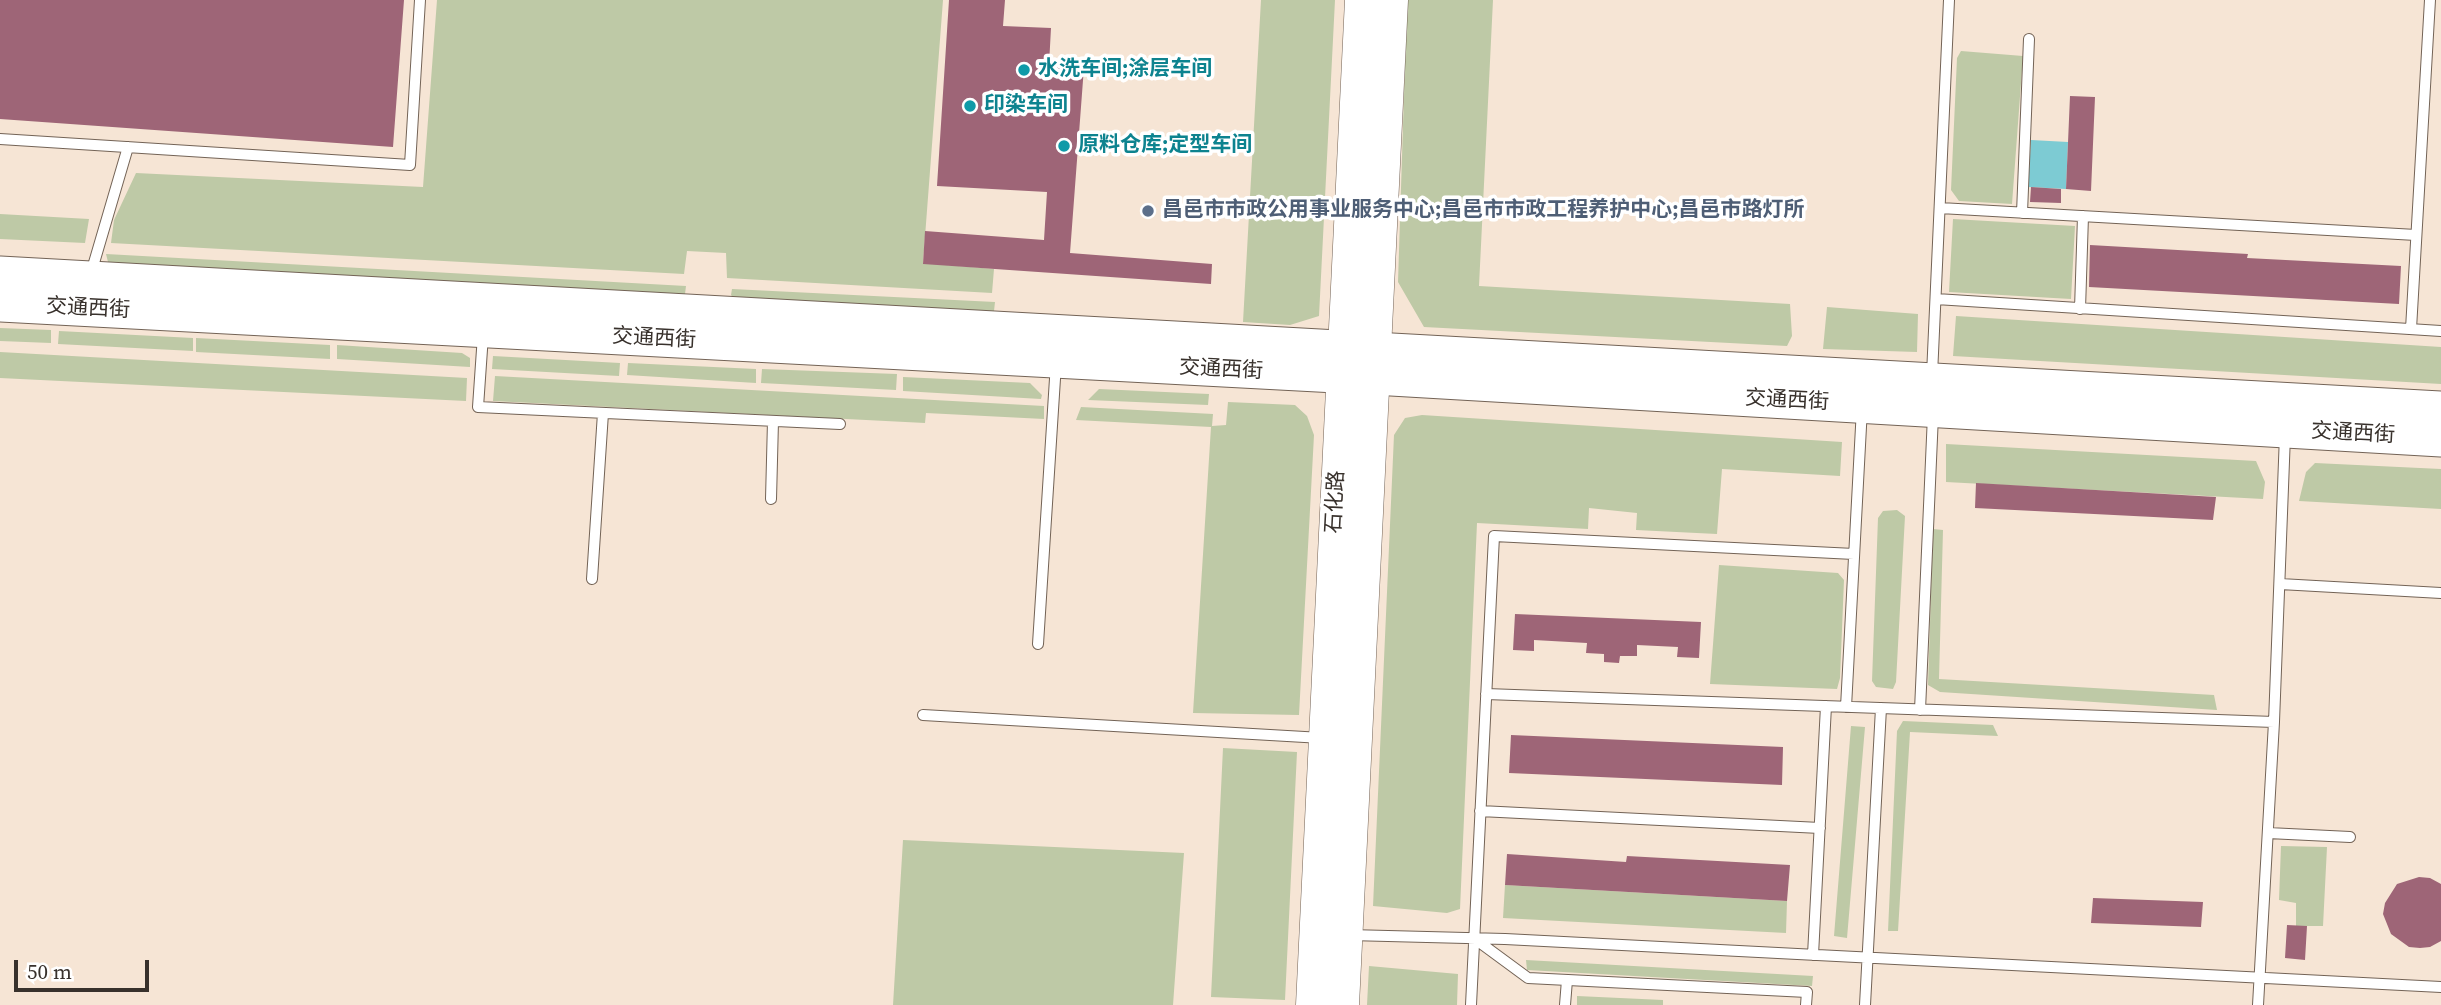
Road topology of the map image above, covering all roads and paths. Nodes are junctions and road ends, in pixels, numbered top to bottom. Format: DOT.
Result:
graph roads {
  1 [pos="420,0"];
  2 [pos="1361,0"];
  3 [pos="1392,0"];
  4 [pos="1950,0"];
  5 [pos="2430,0"];
  6 [pos="2029,39"];
  7 [pos="0,139"];
  8 [pos="128,147"];
  9 [pos="1940,208"];
  10 [pos="2022,213"];
  11 [pos="2083,216"];
  12 [pos="2416,235"];
  13 [pos="0,274"];
  14 [pos="89,279"];
  15 [pos="1936,299"];
  16 [pos="0,304"];
  17 [pos="2080,309"];
  18 [pos="2411,329"];
  19 [pos="484,330"];
  20 [pos="2441,331"];
  21 [pos="1056,361"];
  22 [pos="1359,363"];
  23 [pos="1863,391"];
  24 [pos="1933,395"];
  25 [pos="2441,409"];
  26 [pos="603,413"];
  27 [pos="2286,415"];
  28 [pos="773,421"];
  29 [pos="840,424"];
  30 [pos="2441,439"];
  31 [pos="771,499"];
  32 [pos="1854,554"];
  33 [pos="592,579"];
  34 [pos="2280,584"];
  35 [pos="2441,593"];
  36 [pos="1038,644"];
  37 [pos="1486,694"];
  38 [pos="1826,706"];
  39 [pos="1846,707"];
  40 [pos="1881,708"];
  41 [pos="1920,710"];
  42 [pos="923,715"];
  43 [pos="2274,722"];
  44 [pos="1340,739"];
  45 [pos="1480,811"];
  46 [pos="1819,828"];
  47 [pos="2268,833"];
  48 [pos="2350,837"];
  49 [pos="1346,935"];
  50 [pos="1474,938"];
  51 [pos="1813,956"];
  52 [pos="1867,958"];
  53 [pos="2260,977"];
  54 [pos="1567,980"];
  55 [pos="2441,988"];
  56 [pos="1312,1005"];
  57 [pos="1343,1005"];
  58 [pos="1471,1005"];
  59 [pos="1565,1005"];
  60 [pos="1806,1005"];
  61 [pos="1865,1005"];
  62 [pos="2259,1005"];
  1 -- 8 [label="lane"];
  2 -- 22 [label="main road, 石化路"];
  3 -- 22 [label="main road, 石化路"];
  4 -- 9 [label="lane"];
  5 -- 12 [label="lane"];
  6 -- 10 [label="lane"];
  7 -- 8 [label="lane"];
  8 -- 14 [label="lane"];
  9 -- 10 [label="lane"];
  9 -- 15 [label="lane"];
  10 -- 11 [label="lane"];
  11 -- 12 [label="lane"];
  11 -- 17 [label="lane"];
  12 -- 18 [label="lane"];
  13 -- 14 [label="main road, 交通西街"];
  14 -- 22 [label="main road, 交通西街"];
  15 -- 17 [label="lane"];
  15 -- 24 [label="lane"];
  16 -- 19 [label="main road, 交通西街"];
  17 -- 18 [label="lane"];
  18 -- 20 [label="lane"];
  19 -- 21 [label="main road, 交通西街"];
  19 -- 26 [label="lane"];
  21 -- 22 [label="main road, 交通西街"];
  21 -- 36 [label="lane"];
  22 -- 23 [label="main road, 交通西街"];
  22 -- 44 [label="main road, 石化路"];
  23 -- 24 [label="main road, 交通西街"];
  23 -- 32 [label="lane"];
  24 -- 27 [label="main road, 交通西街"];
  24 -- 41 [label="lane"];
  25 -- 27 [label="main road, 交通西街"];
  26 -- 28 [label="lane"];
  26 -- 33 [label="lane"];
  27 -- 30 [label="main road, 交通西街"];
  27 -- 34 [label="lane"];
  28 -- 29 [label="lane"];
  28 -- 31 [label="lane"];
  32 -- 37 [label="lane"];
  32 -- 39 [label="lane"];
  34 -- 35 [label="lane"];
  34 -- 43 [label="lane"];
  37 -- 38 [label="lane"];
  37 -- 45 [label="lane"];
  38 -- 39 [label="lane"];
  38 -- 46 [label="lane"];
  39 -- 40 [label="lane"];
  40 -- 41 [label="lane"];
  40 -- 52 [label="lane"];
  41 -- 43 [label="lane"];
  42 -- 44 [label="lane"];
  43 -- 47 [label="lane"];
  44 -- 49 [label="main road, 石化路"];
  44 -- 56 [label="main road, 石化路"];
  45 -- 46 [label="lane"];
  45 -- 50 [label="lane"];
  46 -- 51 [label="lane"];
  47 -- 48 [label="lane"];
  47 -- 53 [label="lane"];
  49 -- 50 [label="lane"];
  49 -- 57 [label="main road, 石化路"];
  50 -- 51 [label="lane"];
  50 -- 54 [label="lane"];
  50 -- 58 [label="lane"];
  51 -- 52 [label="lane"];
  52 -- 53 [label="lane"];
  52 -- 61 [label="lane"];
  53 -- 55 [label="lane"];
  53 -- 62 [label="lane"];
  54 -- 59 [label="lane"];
  54 -- 60 [label="lane"];
}
